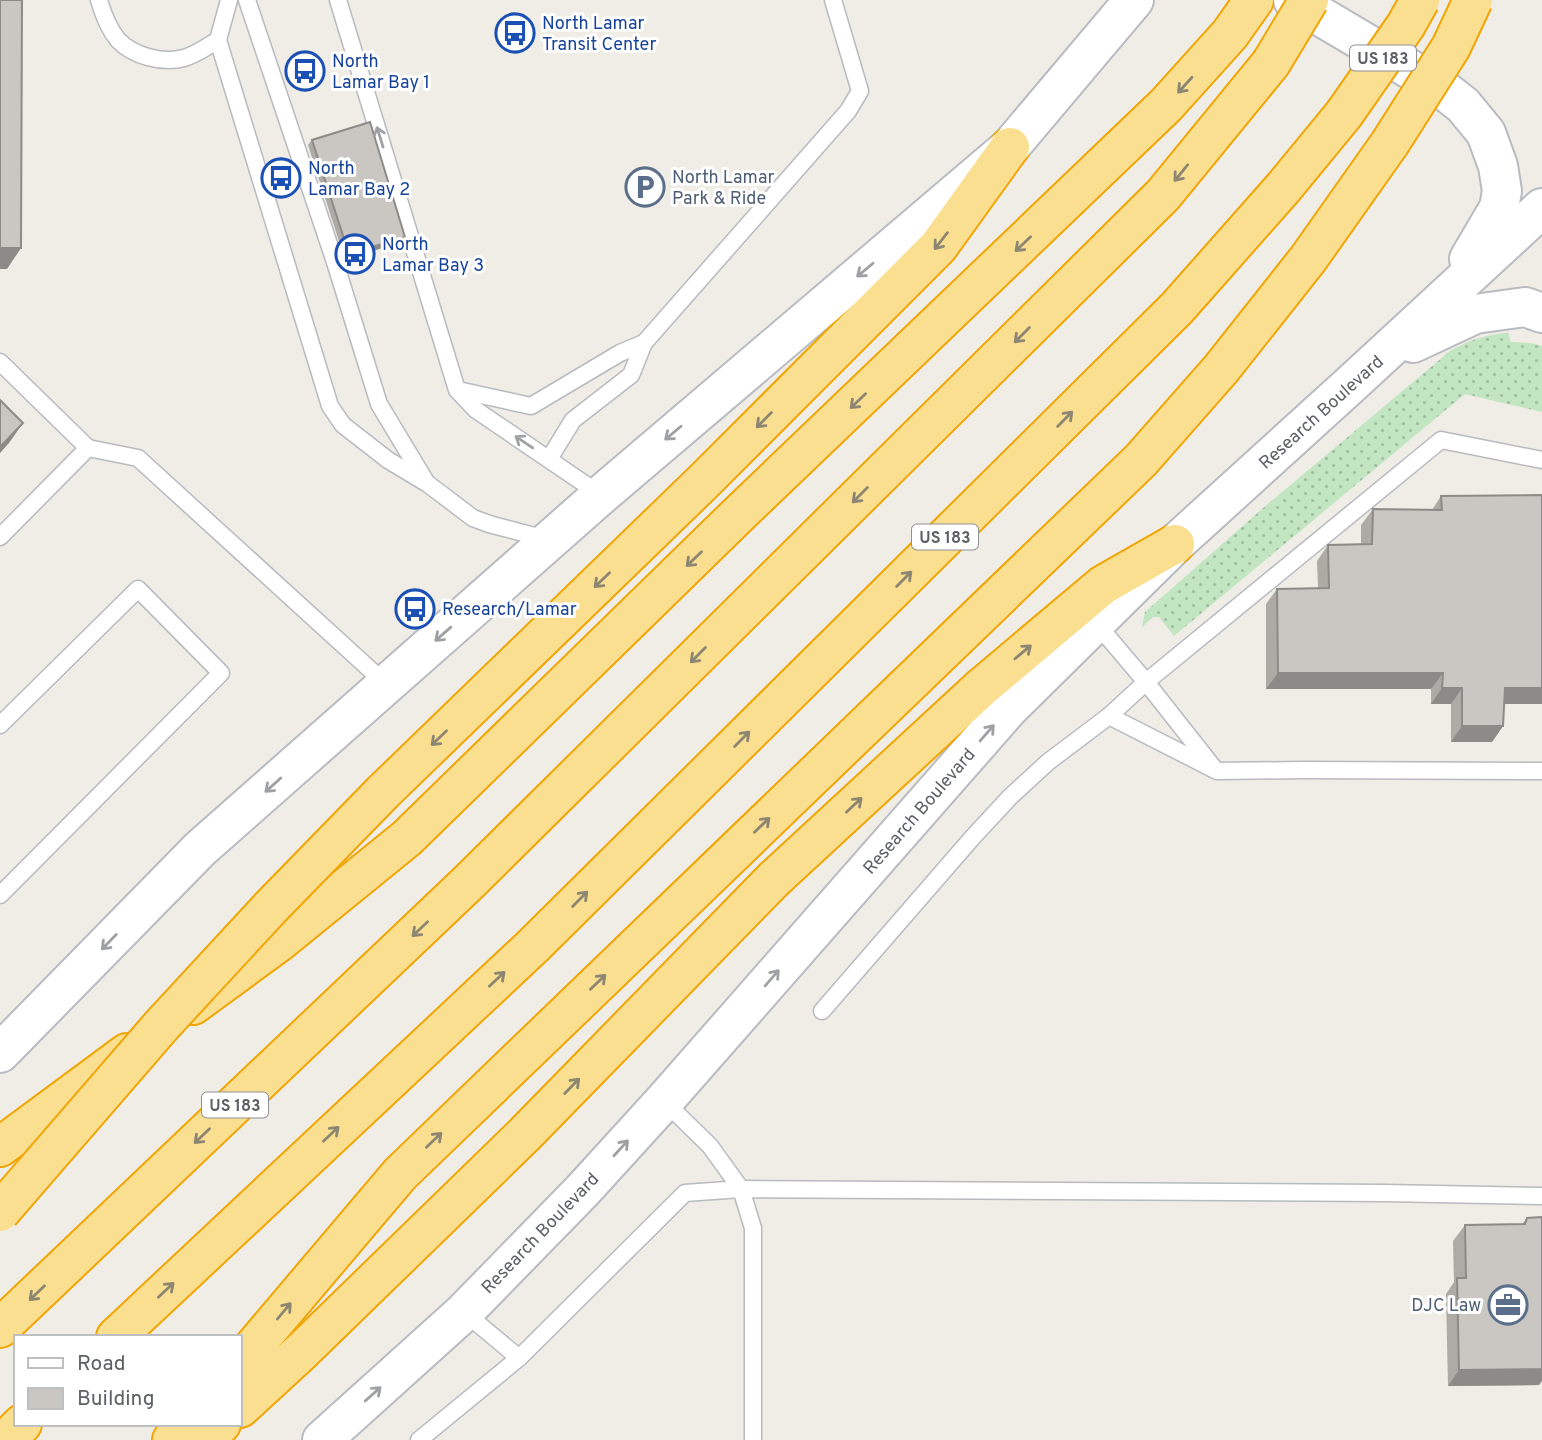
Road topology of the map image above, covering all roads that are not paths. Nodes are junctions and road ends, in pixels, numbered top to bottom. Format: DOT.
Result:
graph roads {
  1 [pos="99,0"];
  2 [pos="229,0"];
  3 [pos="247,0"];
  4 [pos="338,0"];
  5 [pos="833,0"];
  6 [pos="1134,0"];
  7 [pos="1254,0"];
  8 [pos="1293,0"];
  9 [pos="1309,0"];
  10 [pos="1420,0"];
  11 [pos="1473,0"];
  12 [pos="218,40"];
  13 [pos="1010,146"];
  14 [pos="1542,208"];
  15 [pos="1446,297"];
  16 [pos="1542,313"];
  17 [pos="643,343"];
  18 [pos="0,362"];
  19 [pos="1374,363"];
  20 [pos="457,390"];
  21 [pos="88,448"];
  22 [pos="549,459"];
  23 [pos="1542,460"];
  24 [pos="428,484"];
  25 [pos="601,495"];
  26 [pos="0,537"];
  27 [pos="549,540"];
  28 [pos="1175,544"];
  29 [pos="1096,623"];
  30 [pos="1146,681"];
  31 [pos="386,684"];
  32 [pos="1108,716"];
  33 [pos="0,725"];
  34 [pos="1217,771"];
  35 [pos="1542,771"];
  36 [pos="0,895"];
  37 [pos="822,1011"];
  38 [pos="0,1053"];
  39 [pos="664,1101"];
  40 [pos="0,1147"];
  41 [pos="741,1189"];
  42 [pos="1542,1195"];
  43 [pos="0,1212"];
  44 [pos="464,1312"];
  45 [pos="0,1328"];
  46 [pos="118,1335"];
  47 [pos="519,1358"];
  48 [pos="242,1361"];
  49 [pos="242,1406"];
  50 [pos="20,1426"];
  51 [pos="184,1426"];
  52 [pos="219,1426"];
  53 [pos="6,1440"];
  54 [pos="172,1440"];
  55 [pos="204,1440"];
  56 [pos="322,1440"];
  57 [pos="419,1440"];
  58 [pos="752,1440"];
  1 -- 12 [label="lane"];
  2 -- 12 [label="lane"];
  3 -- 24 [label="lane"];
  20 -- 4 [label="lane, one-way"];
  5 -- 17 [label="lane"];
  6 -- 13 [label="main road"];
  7 -- 40 [label="highway, one-way"];
  8 -- 15 [label="main road"];
  9 -- 45 [label="highway, US 183, one-way, bridge"];
  46 -- 10 [label="highway, US 183, one-way, bridge"];
  48 -- 11 [label="highway, one-way, bridge"];
  12 -- 24 [label="lane"];
  13 -- 25 [label="main road, one-way"];
  13 -- 43 [label="highway, one-way, bridge"];
  14 -- 15 [label="main road, Research Boulevard"];
  15 -- 19 [label="main road, Research Boulevard"];
  16 -- 19 [label="main road"];
  17 -- 20 [label="lane"];
  17 -- 22 [label="lane"];
  18 -- 21 [label="lane"];
  19 -- 28 [label="main road, Research Boulevard"];
  22 -- 20 [label="lane, one-way"];
  21 -- 26 [label="lane"];
  21 -- 31 [label="lane"];
  22 -- 25 [label="lane"];
  23 -- 30 [label="lane"];
  24 -- 27 [label="lane"];
  25 -- 27 [label="main road"];
  27 -- 31 [label="main road, one-way"];
  28 -- 29 [label="main road, Research Boulevard"];
  49 -- 28 [label="highway, one-way"];
  29 -- 30 [label="lane"];
  39 -- 29 [label="main road, Research Boulevard, one-way"];
  30 -- 32 [label="lane"];
  30 -- 34 [label="lane"];
  31 -- 38 [label="main road, one-way"];
  32 -- 34 [label="lane"];
  32 -- 37 [label="lane"];
  33 -- 36 [label="lane"];
  34 -- 35 [label="lane"];
  39 -- 41 [label="lane"];
  44 -- 39 [label="main road, Research Boulevard, one-way"];
  41 -- 42 [label="lane"];
  41 -- 47 [label="lane"];
  41 -- 58 [label="lane"];
  44 -- 47 [label="lane"];
  56 -- 44 [label="main road, Research Boulevard, one-way"];
  47 -- 57 [label="lane"];
  50 -- 53 [label="highway"];
  51 -- 54 [label="highway"];
  52 -- 55 [label="highway"];
}
